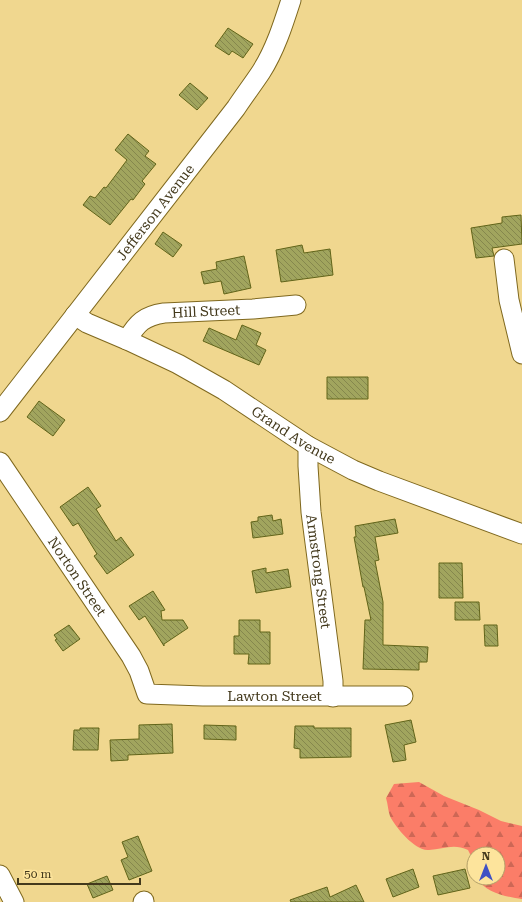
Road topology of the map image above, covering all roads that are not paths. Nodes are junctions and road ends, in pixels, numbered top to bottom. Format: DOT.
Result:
graph roads {
  1 [pos="291,0"];
  2 [pos="504,259"];
  3 [pos="296,305"];
  4 [pos="75,315"];
  5 [pos="127,340"];
  6 [pos="522,354"];
  7 [pos="0,412"];
  8 [pos="308,446"];
  9 [pos="0,462"];
  10 [pos="521,530"];
  11 [pos="147,694"];
  12 [pos="403,696"];
  13 [pos="333,697"];
  14 [pos="0,875"];
  15 [pos="14,902"];
  1 -- 4 [label="street, Jefferson Avenue"];
  2 -- 6 [label="street"];
  3 -- 5 [label="street, Hill Street"];
  4 -- 5 [label="street, Grand Avenue"];
  4 -- 7 [label="street, Jefferson Avenue"];
  5 -- 8 [label="street, Grand Avenue"];
  8 -- 10 [label="street, Grand Avenue"];
  8 -- 13 [label="street, Armstrong Street"];
  9 -- 11 [label="street, Norton Street"];
  11 -- 13 [label="street, Lawton Street"];
  12 -- 13 [label="street, Lawton Street"];
  14 -- 15 [label="street"];
}
